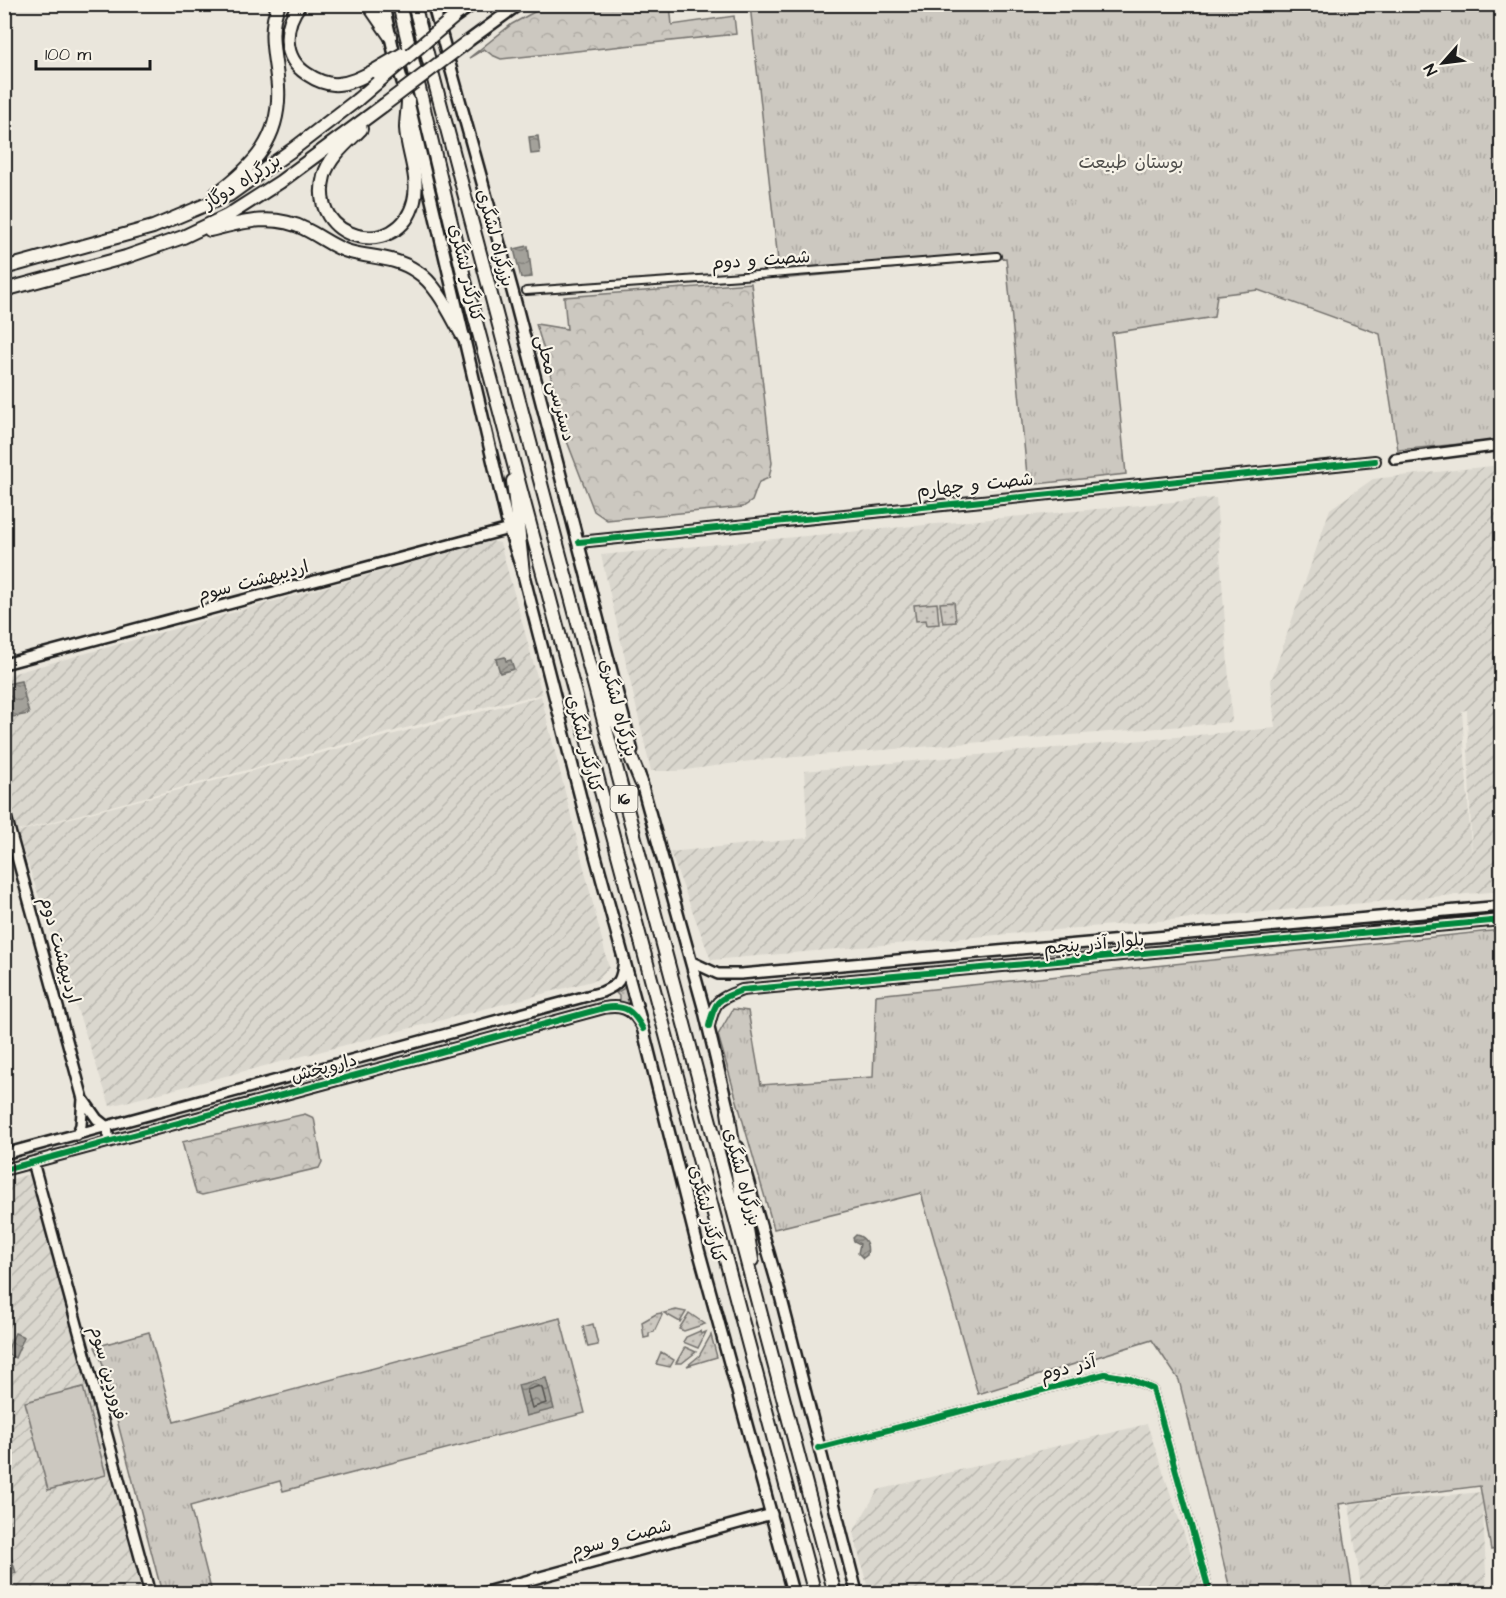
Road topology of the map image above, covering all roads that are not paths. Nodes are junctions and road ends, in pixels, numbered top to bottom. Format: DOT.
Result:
graph roads {
  1 [pos="279,4"];
  2 [pos="300,4"];
  3 [pos="368,4"];
  4 [pos="383,4"];
  5 [pos="399,4"];
  6 [pos="414,4"];
  7 [pos="433,4"];
  8 [pos="473,4"];
  9 [pos="519,4"];
  10 [pos="453,18"];
  11 [pos="390,36"];
  12 [pos="430,38"];
  13 [pos="467,42"];
  14 [pos="408,100"];
  15 [pos="384,105"];
  16 [pos="193,211"];
  17 [pos="183,237"];
  18 [pos="997,256"];
  19 [pos="4,268"];
  20 [pos="4,290"];
  21 [pos="526,291"];
  22 [pos="464,338"];
  23 [pos="505,429"];
  24 [pos="1502,445"];
  25 [pos="1395,459"];
  26 [pos="1375,461"];
  27 [pos="509,529"];
  28 [pos="579,542"];
  29 [pos="523,573"];
  30 [pos="577,622"];
  31 [pos="4,664"];
  32 [pos="641,782"];
  33 [pos="4,809"];
  34 [pos="1502,906"];
  35 [pos="1502,920"];
  36 [pos="625,959"];
  37 [pos="692,962"];
  38 [pos="602,992"];
  39 [pos="604,1008"];
  40 [pos="709,1026"];
  41 [pos="644,1029"];
  42 [pos="83,1099"];
  43 [pos="728,1112"];
  44 [pos="107,1127"];
  45 [pos="77,1135"];
  46 [pos="109,1142"];
  47 [pos="4,1154"];
  48 [pos="33,1162"];
  49 [pos="4,1170"];
  50 [pos="759,1309"];
  51 [pos="818,1448"];
  52 [pos="772,1514"];
  53 [pos="150,1593"];
  54 [pos="478,1593"];
  55 [pos="793,1593"];
  56 [pos="815,1593"];
  57 [pos="835,1593"];
  58 [pos="857,1593"];
  59 [pos="1210,1593"];
  1 -- 16 [label="highway"];
  2 -- 12 [label="highway, bridge"];
  3 -- 11 [label="highway"];
  4 -- 11 [label="main road, کنارگذر لشگری"];
  5 -- 23 [label="highway, بزرگراه لشگری / 16"];
  6 -- 30 [label="highway, بزرگراه لشگری / 16"];
  7 -- 28 [label="main road, دسترسی محلی"];
  8 -- 10 [label="main road"];
  9 -- 13 [label="main road"];
  10 -- 12 [label="highway, بزرگراه دوگاز, bridge"];
  11 -- 14 [label="main road, کنارگذر لشگری"];
  12 -- 16 [label="highway, بزرگراه دوگاز, bridge"];
  13 -- 15 [label="highway, بزرگراه دوگاز, bridge"];
  14 -- 15 [label="highway"];
  14 -- 22 [label="main road, کنارگذر لشگری"];
  15 -- 17 [label="highway, بزرگراه دوگاز"];
  16 -- 19 [label="highway, بزرگراه دوگاز"];
  17 -- 20 [label="highway, بزرگراه دوگاز"];
  17 -- 22 [label="highway"];
  18 -- 21 [label="street, شصت و دوم"];
  22 -- 27 [label="main road, کنارگذر لشگری"];
  23 -- 29 [label="highway"];
  23 -- 56 [label="highway, بزرگراه لشگری / 16"];
  24 -- 25 [label="street"];
  26 -- 28 [label="street, شصت و چهارم"];
  27 -- 29 [label="main road, کنارگذر لشگری"];
  27 -- 31 [label="street, اردیبهشت سوم"];
  28 -- 32 [label="main road, دسترسی محلی"];
  29 -- 36 [label="main road, کنارگذر لشگری"];
  30 -- 32 [label="highway"];
  30 -- 50 [label="highway, بزرگراه لشگری / 16"];
  32 -- 37 [label="main road"];
  33 -- 42 [label="street, اردیبهشت دوم"];
  34 -- 37 [label="street, بلوار آذر پنجم"];
  35 -- 40 [label="street, بلوار آذر پنجم"];
  36 -- 38 [label="street, داروپخش"];
  36 -- 41 [label="main road, کنارگذر لشگری"];
  37 -- 40 [label="main road"];
  38 -- 39 [label="street"];
  38 -- 44 [label="street, داروپخش"];
  39 -- 41 [label="street, داروپخش"];
  39 -- 46 [label="street, داروپخش"];
  40 -- 43 [label="main road"];
  41 -- 52 [label="main road, کنارگذر لشگری"];
  42 -- 44 [label="street, اردیبهشت دوم"];
  42 -- 45 [label="street, اردیبهشت دوم"];
  43 -- 50 [label="highway"];
  43 -- 51 [label="main road"];
  44 -- 45 [label="street, داروپخش"];
  44 -- 46 [label="street"];
  45 -- 47 [label="street, داروپخش"];
  46 -- 48 [label="street, داروپخش"];
  48 -- 49 [label="street, داروپخش"];
  48 -- 53 [label="street, فروردین سوم"];
  50 -- 57 [label="highway, بزرگراه لشگری / 16"];
  51 -- 58 [label="main road"];
  51 -- 59 [label="street, آذر دوم"];
  52 -- 54 [label="street, شصت و سوم"];
  52 -- 55 [label="main road, کنارگذر لشگری"];
}
